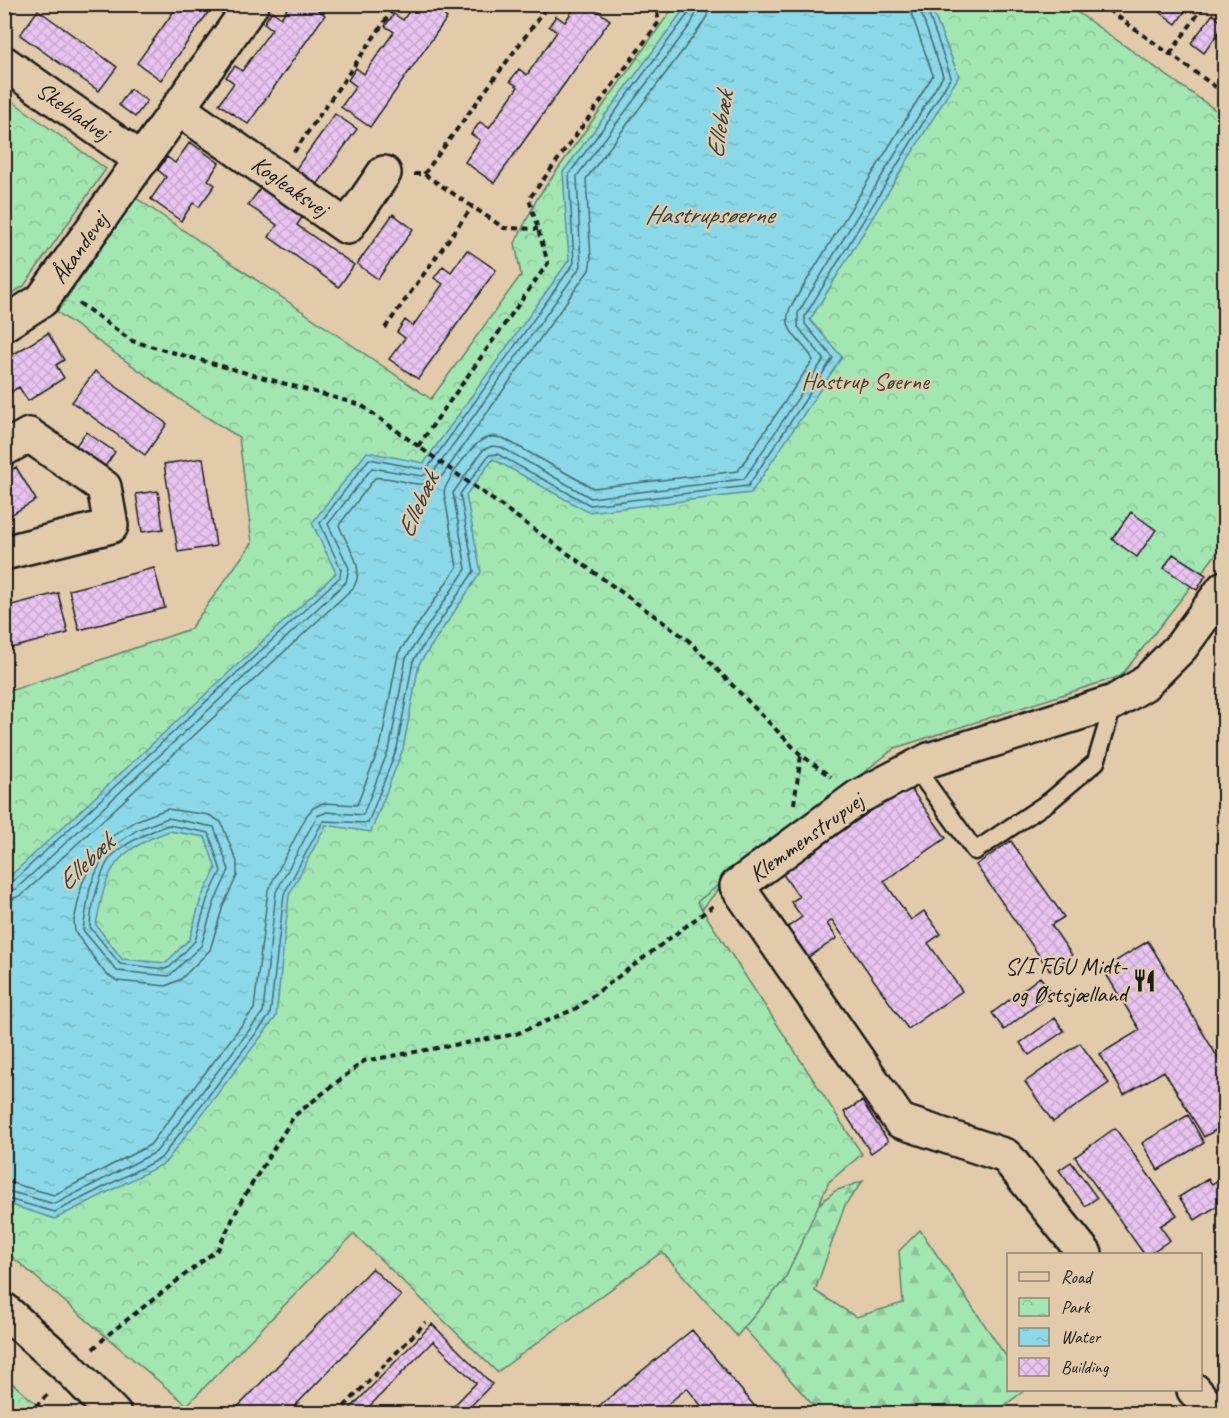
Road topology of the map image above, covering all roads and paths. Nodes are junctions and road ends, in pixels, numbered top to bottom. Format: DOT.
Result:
graph roads {
  1 [pos="252,4"];
  2 [pos="655,4"];
  3 [pos="1100,4"];
  4 [pos="1205,4"];
  5 [pos="392,11"];
  6 [pos="544,11"];
  7 [pos="1170,54"];
  8 [pos="4,63"];
  9 [pos="1224,93"];
  10 [pos="179,109"];
  11 [pos="142,159"];
  12 [pos="384,173"];
  13 [pos="424,174"];
  14 [pos="276,177"];
  15 [pos="472,207"];
  16 [pos="538,229"];
  17 [pos="53,283"];
  18 [pos="4,324"];
  19 [pos="385,328"];
  20 [pos="418,446"];
  21 [pos="4,449"];
  22 [pos="4,553"];
  23 [pos="1224,588"];
  24 [pos="1114,702"];
  25 [pos="801,755"];
  26 [pos="915,768"];
  27 [pos="858,797"];
  28 [pos="788,847"];
  29 [pos="738,886"];
  30 [pos="1084,1253"];
  31 [pos="4,1310"];
  32 [pos="426,1322"];
  33 [pos="72,1371"];
  34 [pos="1196,1391"];
  35 [pos="114,1413"];
  36 [pos="337,1413"];
  37 [pos="1214,1413"];
  1 -- 10 [label="street"];
  2 -- 16 [label="path"];
  3 -- 7 [label="path"];
  4 -- 7 [label="path"];
  5 -- 14 [label="path"];
  6 -- 13 [label="path"];
  7 -- 9 [label="path"];
  8 -- 11 [label="street, Skebladvej"];
  10 -- 11 [label="street"];
  10 -- 14 [label="street, Kogleaksvej"];
  11 -- 17 [label="street, Åkandevej"];
  12 -- 13 [label="path"];
  12 -- 14 [label="street, Kogleaksvej"];
  13 -- 15 [label="path"];
  15 -- 16 [label="path"];
  15 -- 19 [label="path"];
  16 -- 20 [label="path"];
  17 -- 18 [label="street, Åkandevej"];
  17 -- 20 [label="path"];
  20 -- 25 [label="path"];
  21 -- 22 [label="street"];
  23 -- 24 [label="street, Klemmenstrupvej"];
  24 -- 26 [label="street, Klemmenstrupvej"];
  24 -- 26 [label="lane"];
  25 -- 27 [label="path"];
  25 -- 28 [label="path"];
  26 -- 27 [label="street, Klemmenstrupvej"];
  27 -- 28 [label="street, Klemmenstrupvej"];
  28 -- 29 [label="street, Klemmenstrupvej"];
  29 -- 30 [label="street, Klemmenstrupvej"];
  29 -- 33 [label="path"];
  31 -- 33 [label="street"];
  32 -- 36 [label="path"];
  33 -- 35 [label="street"];
  34 -- 37 [label="street"];
}
